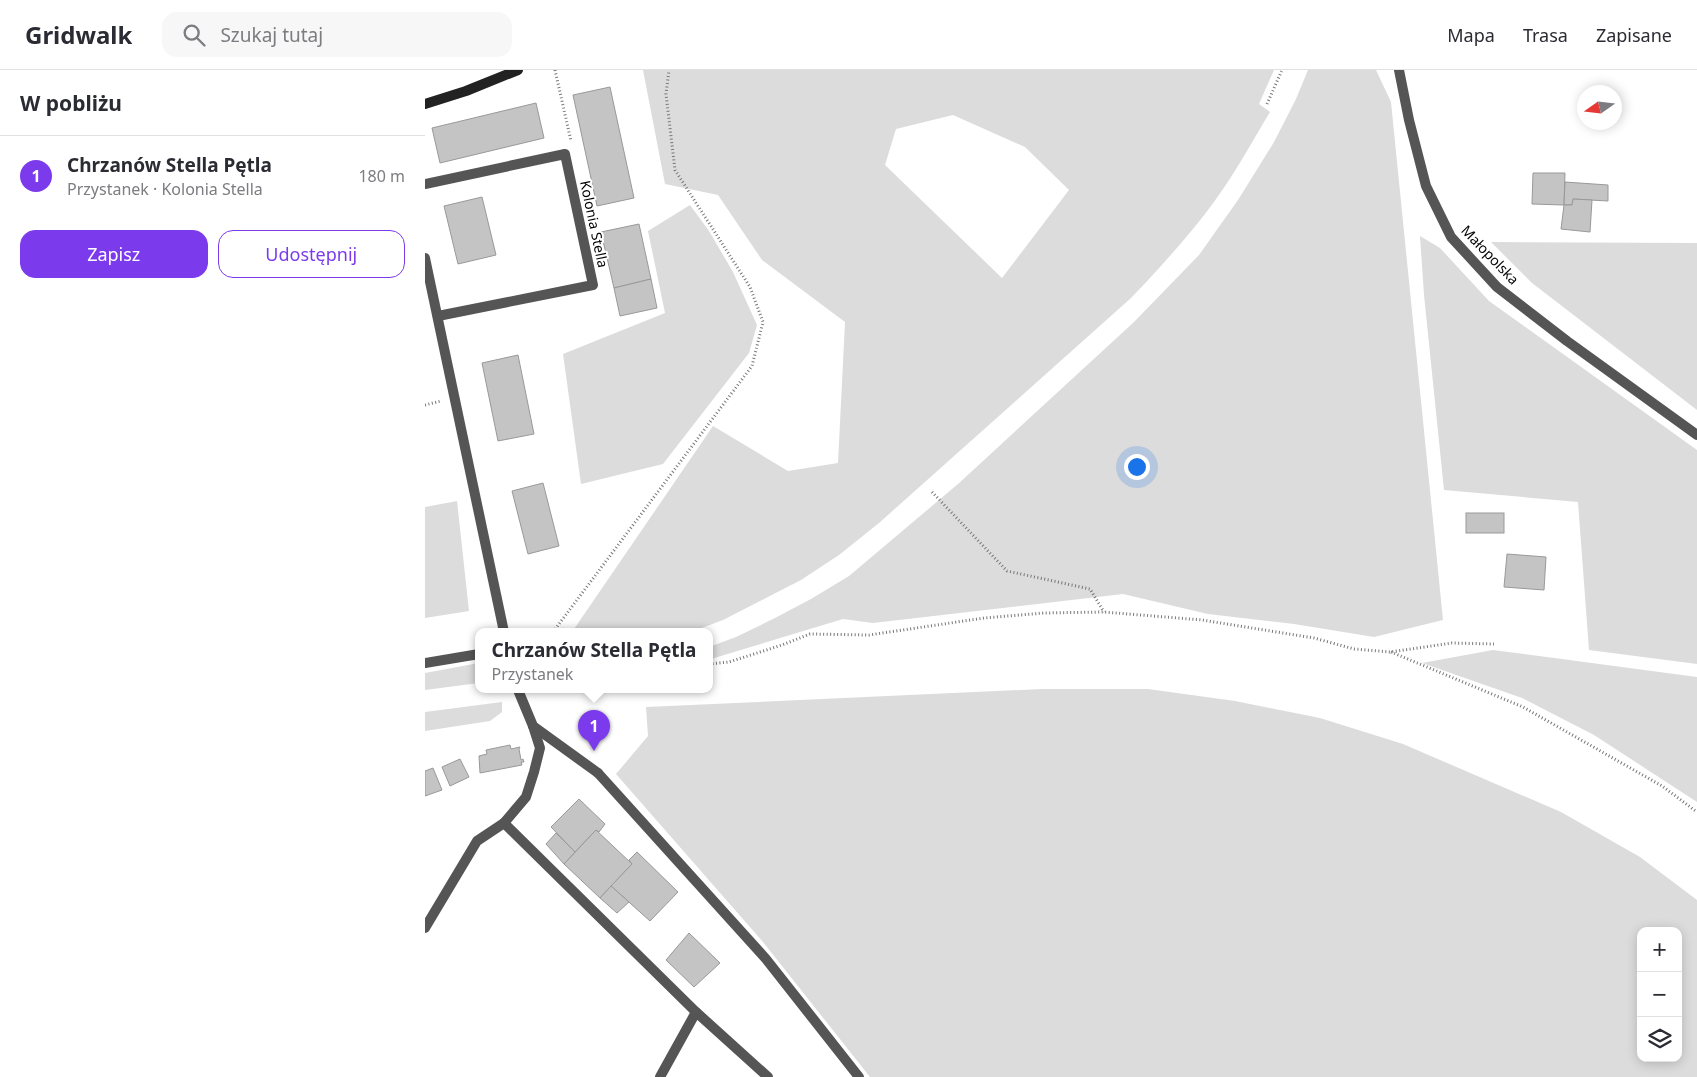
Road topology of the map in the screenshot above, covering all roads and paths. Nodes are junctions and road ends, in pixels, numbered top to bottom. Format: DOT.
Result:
graph roads {
  1 [pos="518,70"];
  2 [pos="555,70"];
  3 [pos="669,70"];
  4 [pos="1282,70"];
  5 [pos="1399,70"];
  6 [pos="425,104"];
  7 [pos="1267,104"];
  8 [pos="565,154"];
  9 [pos="425,184"];
  10 [pos="425,258"];
  11 [pos="438,316"];
  12 [pos="444,400"];
  13 [pos="425,405"];
  14 [pos="1697,435"];
  15 [pos="932,492"];
  16 [pos="1104,612"];
  17 [pos="503,628"];
  18 [pos="556,628"];
  19 [pos="1494,644"];
  20 [pos="1390,652"];
  21 [pos="475,655"];
  22 [pos="425,663"];
  23 [pos="713,664"];
  24 [pos="519,693"];
  25 [pos="533,726"];
  26 [pos="1697,812"];
  27 [pos="504,823"];
  28 [pos="425,928"];
  29 [pos="696,1012"];
  30 [pos="660,1077"];
  31 [pos="768,1077"];
  32 [pos="859,1077"];
  1 -- 6 [label="street"];
  2 -- 8 [label="path"];
  3 -- 18 [label="path"];
  4 -- 7 [label="path"];
  5 -- 14 [label="street, Małopolska"];
  8 -- 9 [label="street"];
  8 -- 11 [label="street, Kolonia Stella"];
  10 -- 11 [label="street"];
  11 -- 17 [label="street"];
  12 -- 13 [label="path"];
  15 -- 16 [label="path"];
  16 -- 20 [label="path"];
  16 -- 23 [label="path"];
  19 -- 20 [label="path"];
  20 -- 26 [label="path"];
  21 -- 22 [label="street"];
  24 -- 25 [label="street"];
  25 -- 27 [label="street"];
  25 -- 32 [label="street"];
  27 -- 28 [label="street"];
  27 -- 29 [label="street"];
  29 -- 30 [label="street"];
  29 -- 31 [label="street"];
}
